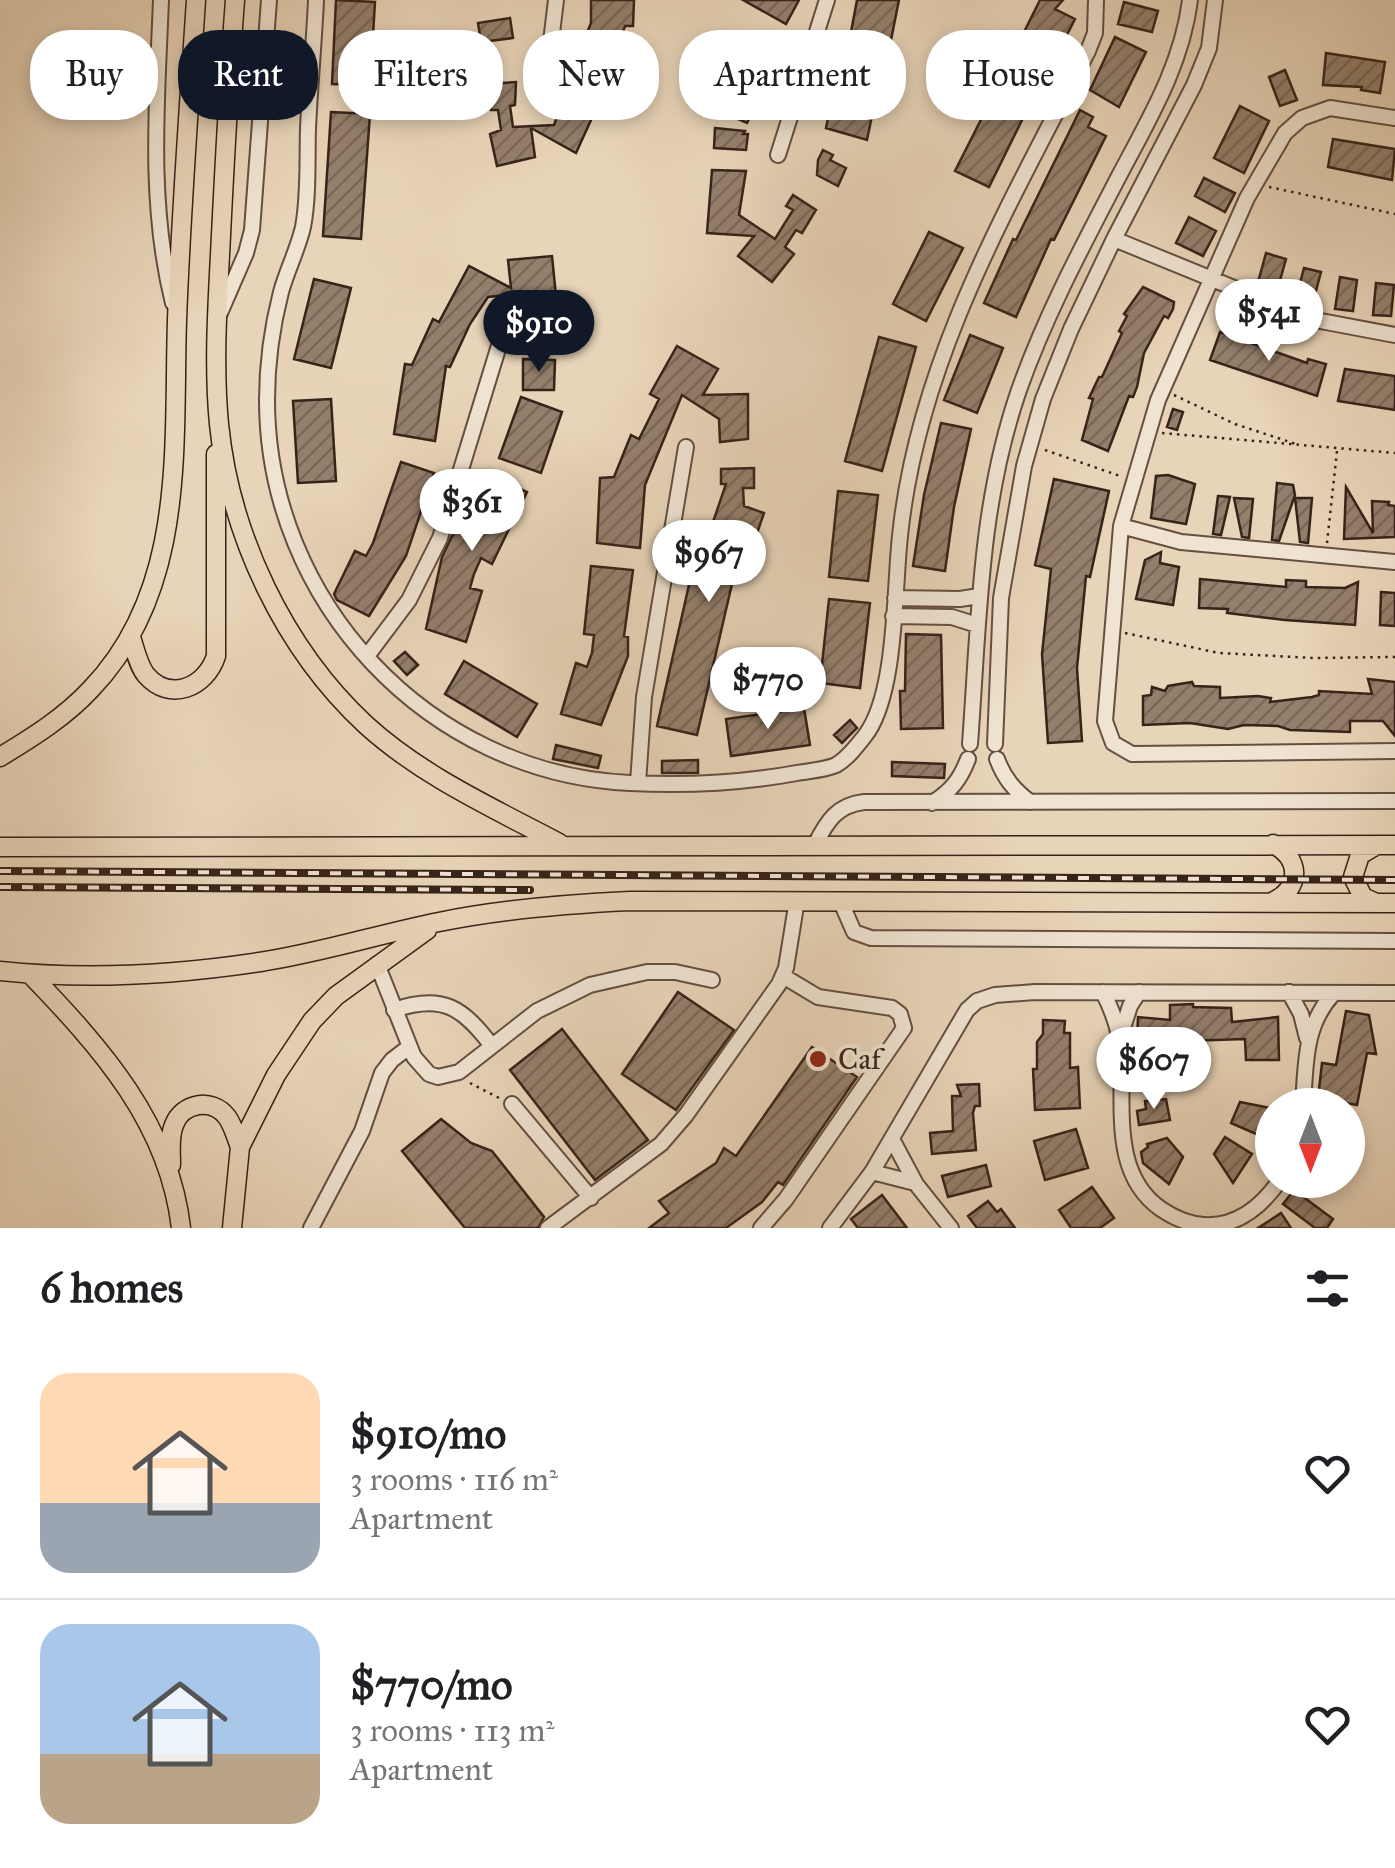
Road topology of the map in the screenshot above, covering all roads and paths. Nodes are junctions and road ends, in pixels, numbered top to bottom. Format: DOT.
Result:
graph roads {
  1 [pos="161,0"];
  2 [pos="196,0"];
  3 [pos="234,0"];
  4 [pos="269,0"];
  5 [pos="316,0"];
  6 [pos="556,0"];
  7 [pos="827,0"];
  8 [pos="1096,0"];
  9 [pos="1190,0"];
  10 [pos="1214,0"];
  11 [pos="552,30"];
  12 [pos="1181,42"];
  13 [pos="1209,48"];
  14 [pos="1395,118"];
  15 [pos="778,155"];
  16 [pos="1255,184"];
  17 [pos="1395,214"];
  18 [pos="1114,240"];
  19 [pos="1210,281"];
  20 [pos="217,318"];
  21 [pos="177,319"];
  22 [pos="1395,335"];
  23 [pos="501,339"];
  24 [pos="1024,378"];
  25 [pos="1048,387"];
  26 [pos="1163,390"];
  27 [pos="218,419"];
  28 [pos="1148,431"];
  29 [pos="1030,444"];
  30 [pos="686,446"];
  31 [pos="1302,446"];
  32 [pos="1338,450"];
  33 [pos="1395,454"];
  34 [pos="1134,481"];
  35 [pos="1121,526"];
  36 [pos="1326,558"];
  37 [pos="1395,562"];
  38 [pos="979,596"];
  39 [pos="894,598"];
  40 [pos="893,616"];
  41 [pos="977,625"];
  42 [pos="1113,630"];
  43 [pos="131,637"];
  44 [pos="367,656"];
  45 [pos="1395,657"];
  46 [pos="972,718"];
  47 [pos="995,718"];
  48 [pos="1395,751"];
  49 [pos="0,758"];
  50 [pos="638,784"];
  51 [pos="1395,801"];
  52 [pos="1030,803"];
  53 [pos="932,804"];
  54 [pos="1273,844"];
  55 [pos="815,845"];
  56 [pos="1388,845"];
  57 [pos="0,846"];
  58 [pos="564,846"];
  59 [pos="797,900"];
  60 [pos="840,900"];
  61 [pos="1274,902"];
  62 [pos="1374,902"];
  63 [pos="1395,903"];
  64 [pos="440,922"];
  65 [pos="1395,942"];
  66 [pos="377,964"];
  67 [pos="0,972"];
  68 [pos="31,974"];
  69 [pos="782,976"];
  70 [pos="712,980"];
  71 [pos="1104,992"];
  72 [pos="1139,992"];
  73 [pos="1289,992"];
  74 [pos="1334,992"];
  75 [pos="1395,993"];
  76 [pos="394,1010"];
  77 [pos="1120,1038"];
  78 [pos="1307,1039"];
  79 [pos="492,1046"];
  80 [pos="408,1048"];
  81 [pos="464,1077"];
  82 [pos="1303,1088"];
  83 [pos="512,1104"];
  84 [pos="892,1139"];
  85 [pos="240,1147"];
  86 [pos="872,1172"];
  87 [pos="172,1179"];
  88 [pos="916,1184"];
  89 [pos="592,1198"];
  90 [pos="1268,1198"];
  91 [pos="181,1228"];
  92 [pos="232,1228"];
  93 [pos="311,1228"];
  94 [pos="548,1228"];
  95 [pos="761,1228"];
  96 [pos="830,1228"];
  97 [pos="951,1228"];
  1 -- 21 [label="street"];
  2 -- 21 [label="main road"];
  3 -- 20 [label="main road"];
  4 -- 20 [label="street"];
  5 -- 44 [label="street"];
  6 -- 11 [label="street"];
  7 -- 15 [label="street"];
  8 -- 39 [label="street"];
  9 -- 12 [label="street"];
  10 -- 13 [label="street"];
  12 -- 13 [label="street"];
  12 -- 24 [label="street"];
  13 -- 18 [label="street"];
  14 -- 16 [label="street"];
  16 -- 17 [label="path"];
  16 -- 19 [label="street"];
  18 -- 19 [label="street"];
  18 -- 25 [label="street"];
  19 -- 22 [label="street"];
  19 -- 26 [label="street"];
  20 -- 27 [label="main road"];
  21 -- 43 [label="main road"];
  23 -- 44 [label="street"];
  24 -- 25 [label="street"];
  24 -- 38 [label="street"];
  25 -- 29 [label="street"];
  26 -- 28 [label="street"];
  26 -- 31 [label="path"];
  27 -- 43 [label="main road"];
  27 -- 58 [label="main road"];
  28 -- 31 [label="path"];
  28 -- 34 [label="street"];
  29 -- 34 [label="path"];
  29 -- 47 [label="street"];
  30 -- 50 [label="street"];
  31 -- 32 [label="path"];
  32 -- 33 [label="path"];
  32 -- 36 [label="path"];
  34 -- 35 [label="street"];
  35 -- 36 [label="street"];
  35 -- 42 [label="street"];
  36 -- 37 [label="street"];
  38 -- 39 [label="street"];
  38 -- 41 [label="street"];
  39 -- 40 [label="street"];
  40 -- 41 [label="street"];
  40 -- 50 [label="street"];
  41 -- 46 [label="street"];
  42 -- 45 [label="path"];
  42 -- 48 [label="street"];
  43 -- 49 [label="main road"];
  44 -- 50 [label="street"];
  46 -- 47 [label="street"];
  46 -- 53 [label="street"];
  47 -- 52 [label="street"];
  51 -- 52 [label="street"];
  52 -- 53 [label="street"];
  53 -- 55 [label="street"];
  54 -- 55 [label="main road"];
  54 -- 56 [label="main road"];
  54 -- 61 [label="main road"];
  55 -- 58 [label="main road"];
  56 -- 62 [label="main road"];
  57 -- 58 [label="main road"];
  59 -- 60 [label="main road"];
  59 -- 64 [label="main road"];
  59 -- 69 [label="street"];
  60 -- 61 [label="main road"];
  60 -- 65 [label="street"];
  61 -- 62 [label="main road"];
  62 -- 63 [label="main road"];
  64 -- 66 [label="main road"];
  64 -- 68 [label="main road"];
  66 -- 76 [label="street"];
  66 -- 85 [label="main road"];
  67 -- 68 [label="main road"];
  68 -- 87 [label="main road"];
  69 -- 89 [label="street"];
  69 -- 95 [label="street"];
  70 -- 79 [label="street"];
  71 -- 72 [label="street"];
  71 -- 77 [label="street"];
  71 -- 84 [label="street"];
  72 -- 73 [label="street"];
  72 -- 77 [label="street"];
  73 -- 74 [label="street"];
  73 -- 78 [label="street"];
  74 -- 75 [label="street"];
  74 -- 78 [label="street"];
  76 -- 79 [label="street"];
  76 -- 80 [label="street"];
  77 -- 90 [label="street"];
  78 -- 82 [label="street"];
  79 -- 81 [label="street"];
  80 -- 81 [label="street"];
  80 -- 93 [label="street"];
  81 -- 83 [label="path"];
  83 -- 89 [label="street"];
  84 -- 86 [label="street"];
  84 -- 88 [label="street"];
  85 -- 87 [label="main road"];
  85 -- 92 [label="main road"];
  86 -- 88 [label="street"];
  86 -- 96 [label="street"];
  87 -- 91 [label="main road"];
  88 -- 97 [label="street"];
  89 -- 94 [label="street"];
}
